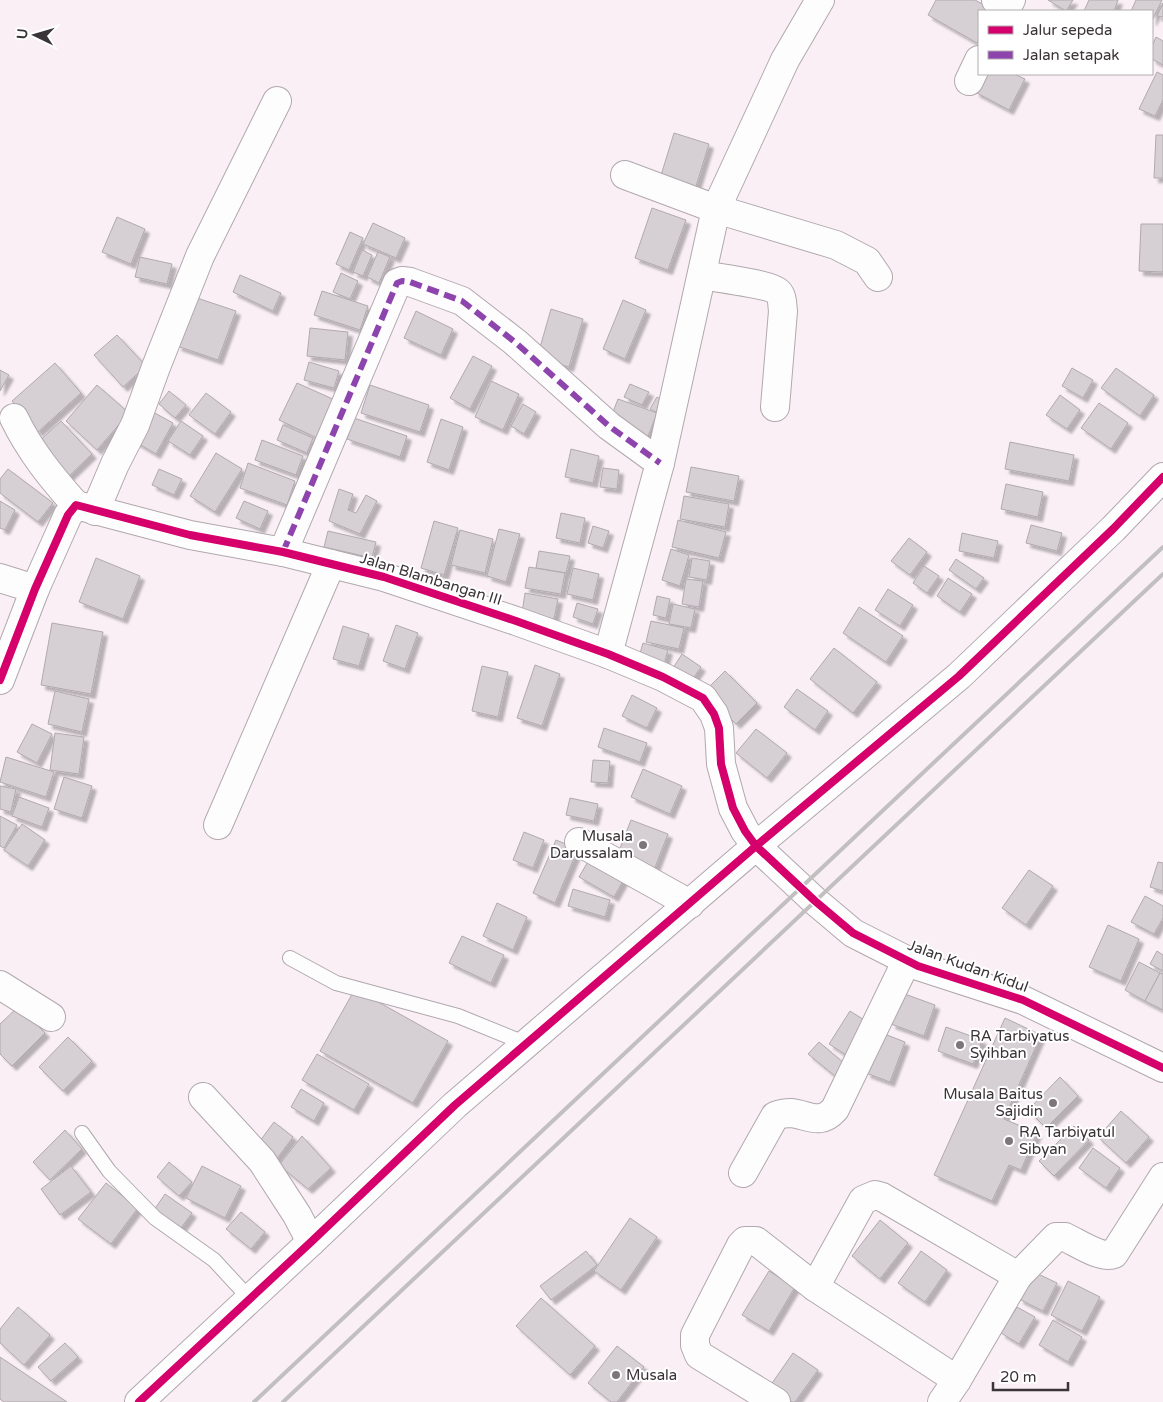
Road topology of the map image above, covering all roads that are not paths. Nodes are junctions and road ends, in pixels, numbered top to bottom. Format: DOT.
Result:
graph roads {
  1 [pos="820,0"];
  2 [pos="277,101"];
  3 [pos="625,175"];
  4 [pos="716,209"];
  5 [pos="702,275"];
  6 [pos="878,277"];
  7 [pos="774,407"];
  8 [pos="14,418"];
  9 [pos="660,463"];
  10 [pos="1163,477"];
  11 [pos="85,508"];
  12 [pos="283,552"];
  13 [pos="331,564"];
  14 [pos="0,578"];
  15 [pos="35,589"];
  16 [pos="608,654"];
  17 [pos="0,680"];
  18 [pos="218,825"];
  19 [pos="579,842"];
  20 [pos="756,846"];
  21 [pos="690,904"];
  22 [pos="290,958"];
  23 [pos="907,960"];
  24 [pos="0,985"];
  25 [pos="51,1017"];
  26 [pos="527,1044"];
  27 [pos="1162,1066"];
  28 [pos="203,1097"];
  29 [pos="82,1133"];
  30 [pos="743,1173"];
  31 [pos="1163,1177"];
  32 [pos="311,1242"];
  33 [pos="1018,1276"];
  34 [pos="815,1287"];
  35 [pos="250,1299"];
  36 [pos="950,1391"];
  37 [pos="140,1402"];
  38 [pos="776,1402"];
  1 -- 4 [label="street"];
  2 -- 11 [label="street"];
  3 -- 4 [label="street"];
  4 -- 5 [label="street"];
  4 -- 6 [label="street"];
  5 -- 7 [label="street"];
  5 -- 9 [label="street"];
  8 -- 11 [label="street"];
  9 -- 12 [label="street"];
  9 -- 16 [label="street"];
  10 -- 20 [label="street"];
  11 -- 12 [label="street, Jalan Blambangan III"];
  11 -- 15 [label="street"];
  12 -- 13 [label="street, Jalan Blambangan III"];
  13 -- 16 [label="street, Jalan Blambangan III"];
  13 -- 18 [label="street"];
  14 -- 15 [label="street"];
  15 -- 17 [label="street"];
  16 -- 20 [label="street, Jalan Blambangan III"];
  19 -- 21 [label="street"];
  20 -- 21 [label="street"];
  20 -- 23 [label="street, Jalan Kudan Kidul"];
  21 -- 26 [label="street"];
  22 -- 26 [label="lane"];
  23 -- 27 [label="street, Jalan Kudan Kidul"];
  23 -- 30 [label="street"];
  24 -- 25 [label="street"];
  26 -- 32 [label="street"];
  28 -- 32 [label="street"];
  29 -- 35 [label="lane"];
  31 -- 33 [label="street"];
  32 -- 35 [label="street"];
  33 -- 34 [label="street"];
  33 -- 36 [label="street"];
  34 -- 36 [label="street"];
  34 -- 38 [label="street"];
  35 -- 37 [label="street"];
}
